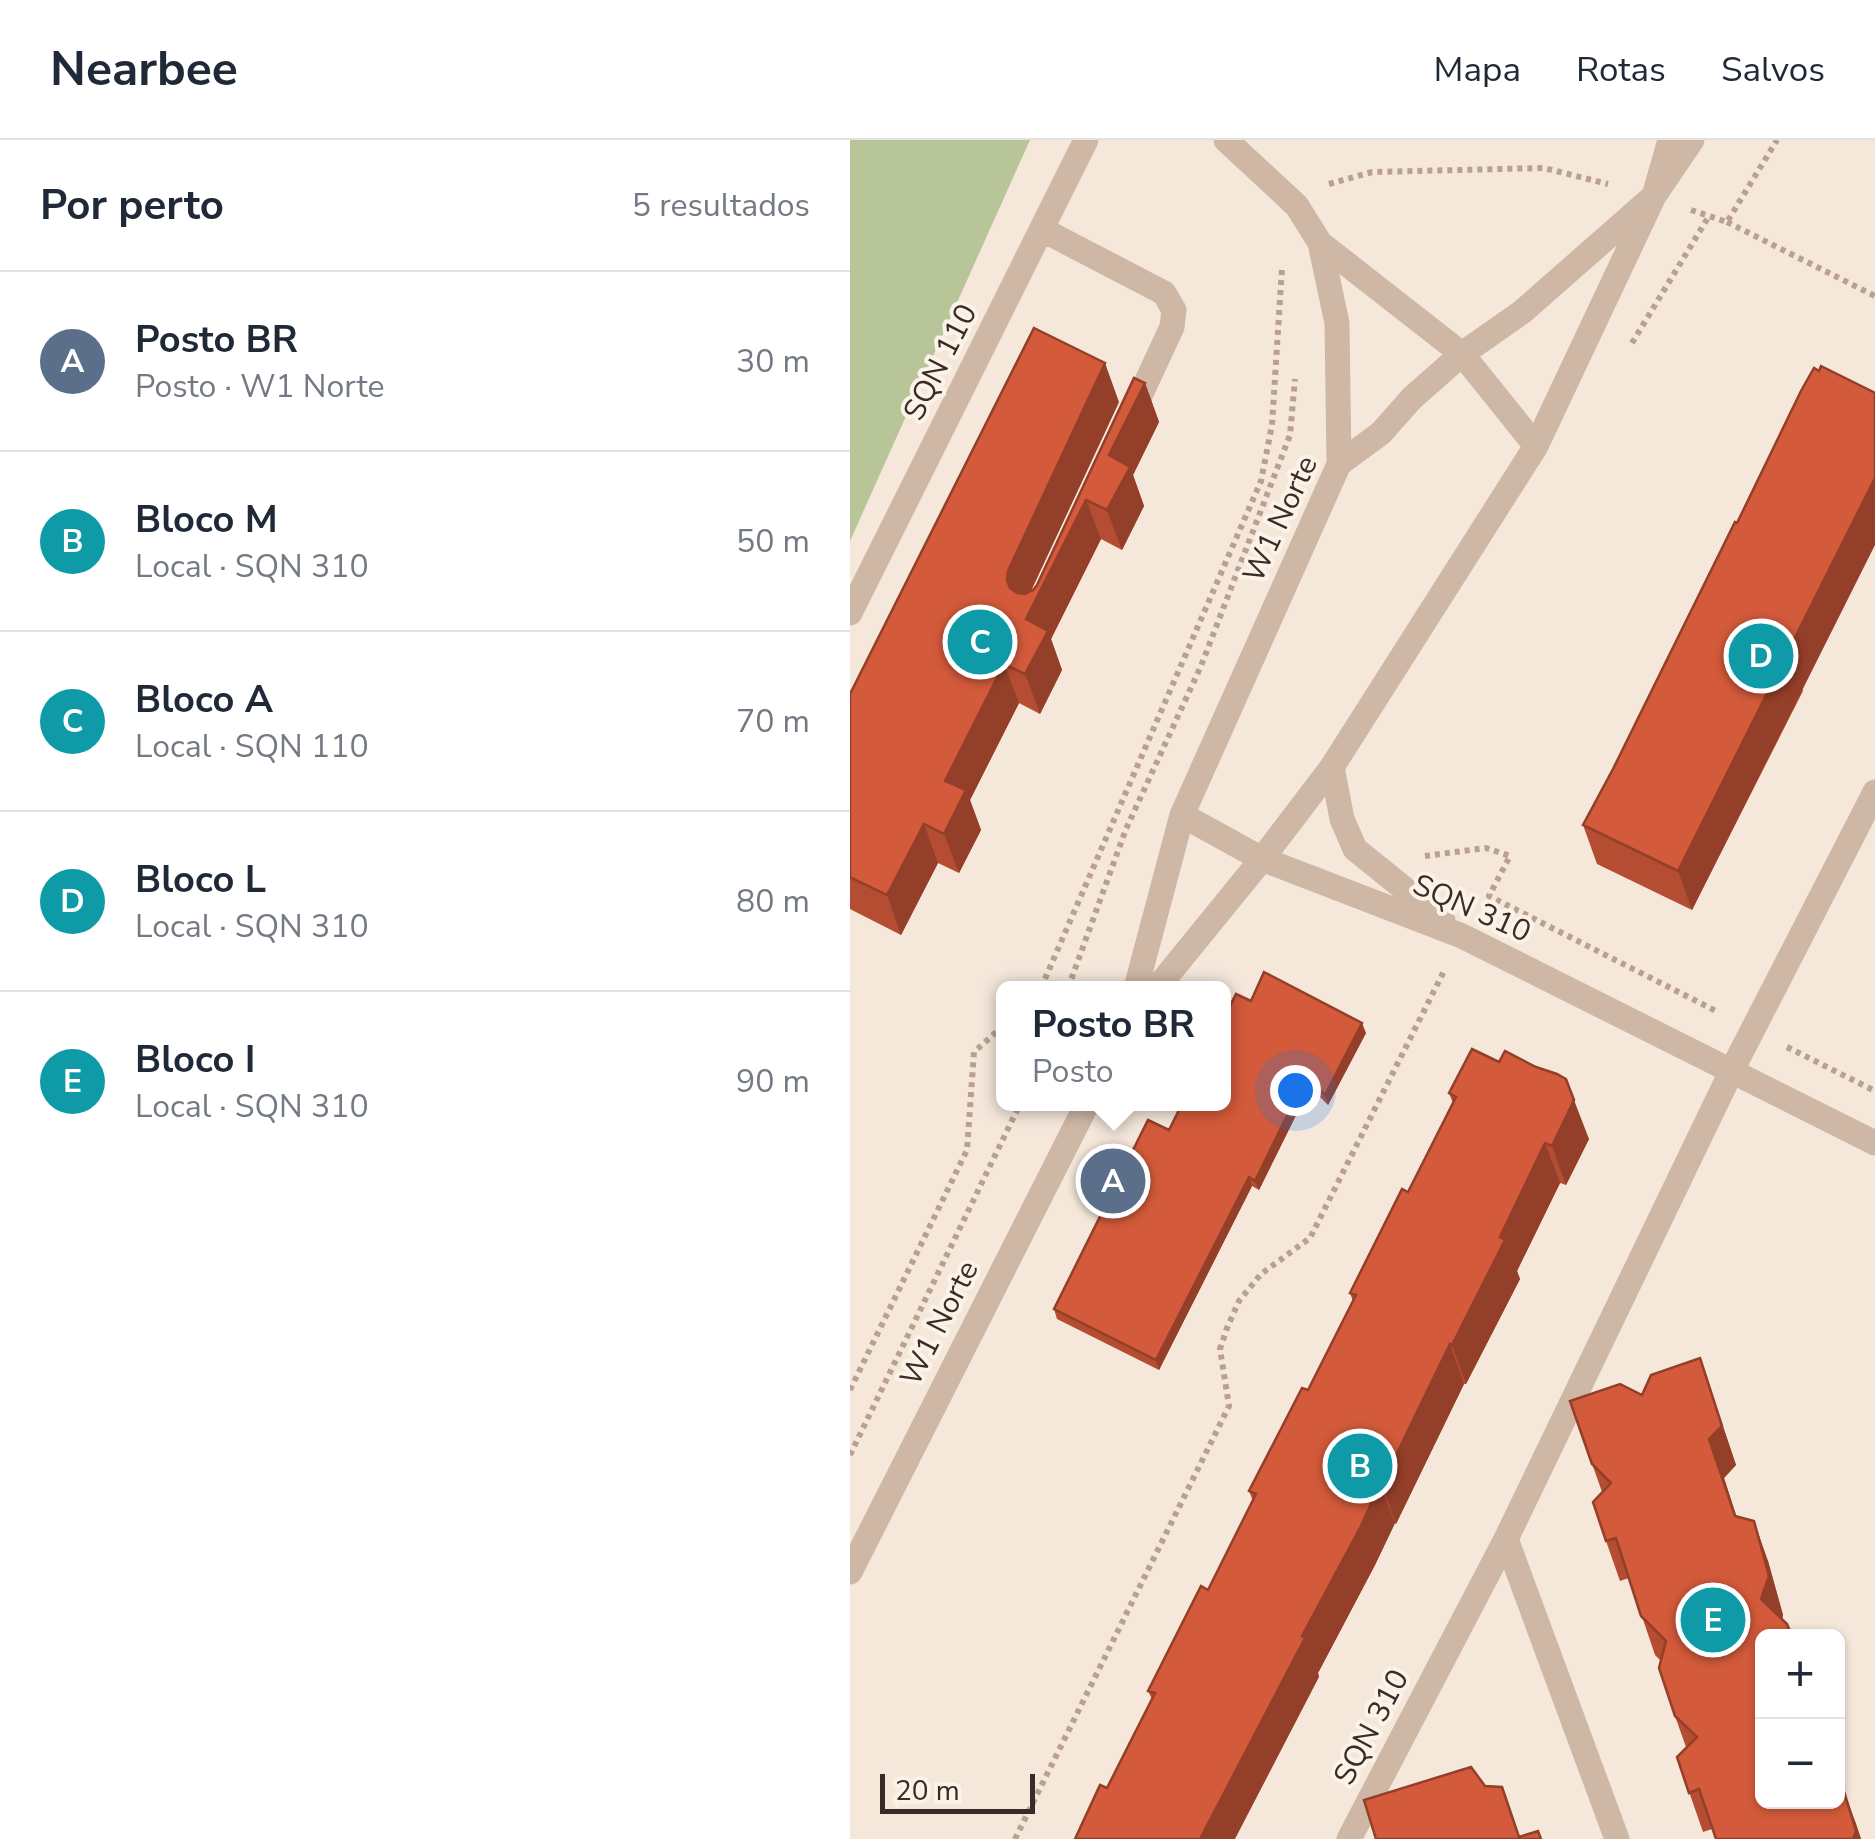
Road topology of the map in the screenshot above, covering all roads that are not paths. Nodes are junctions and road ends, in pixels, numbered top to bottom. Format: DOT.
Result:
graph roads {
  1 [pos="1086,140"];
  2 [pos="1226,140"];
  3 [pos="1670,140"];
  4 [pos="1692,140"];
  5 [pos="1654,196"];
  6 [pos="1043,230"];
  7 [pos="1320,242"];
  8 [pos="1462,354"];
  9 [pos="1121,436"];
  10 [pos="1536,446"];
  11 [pos="1339,464"];
  12 [pos="850,613"];
  13 [pos="1332,767"];
  14 [pos="1875,792"];
  15 [pos="1182,815"];
  16 [pos="1262,859"];
  17 [pos="1462,936"];
  18 [pos="1138,981"];
  19 [pos="1162,981"];
  20 [pos="1732,1070"];
  21 [pos="1083,1111"];
  22 [pos="1875,1142"];
  23 [pos="1506,1538"];
  24 [pos="850,1572"];
  25 [pos="1349,1839"];
  26 [pos="1617,1839"];
  1 -- 6 [label="street, SQN 110"];
  2 -- 7 [label="street"];
  3 -- 5 [label="street, W1 Norte"];
  4 -- 5 [label="street, W1 Norte"];
  5 -- 8 [label="street, W1 Norte"];
  5 -- 10 [label="street, W1 Norte"];
  6 -- 9 [label="street"];
  6 -- 12 [label="street, SQN 110"];
  7 -- 8 [label="street"];
  7 -- 11 [label="street"];
  8 -- 10 [label="street"];
  8 -- 11 [label="street, W1 Norte"];
  10 -- 13 [label="street, W1 Norte"];
  11 -- 15 [label="street, W1 Norte"];
  13 -- 16 [label="street, W1 Norte"];
  13 -- 17 [label="street"];
  14 -- 20 [label="street, SQN 310"];
  15 -- 16 [label="street, SQN 310"];
  15 -- 18 [label="street, W1 Norte"];
  16 -- 17 [label="street, SQN 310"];
  16 -- 19 [label="street, W1 Norte"];
  17 -- 20 [label="street, SQN 310"];
  20 -- 22 [label="street, SQN 310"];
  20 -- 23 [label="street, SQN 310"];
  21 -- 24 [label="street, W1 Norte"];
  23 -- 25 [label="street, SQN 310"];
  23 -- 26 [label="street"];
}
